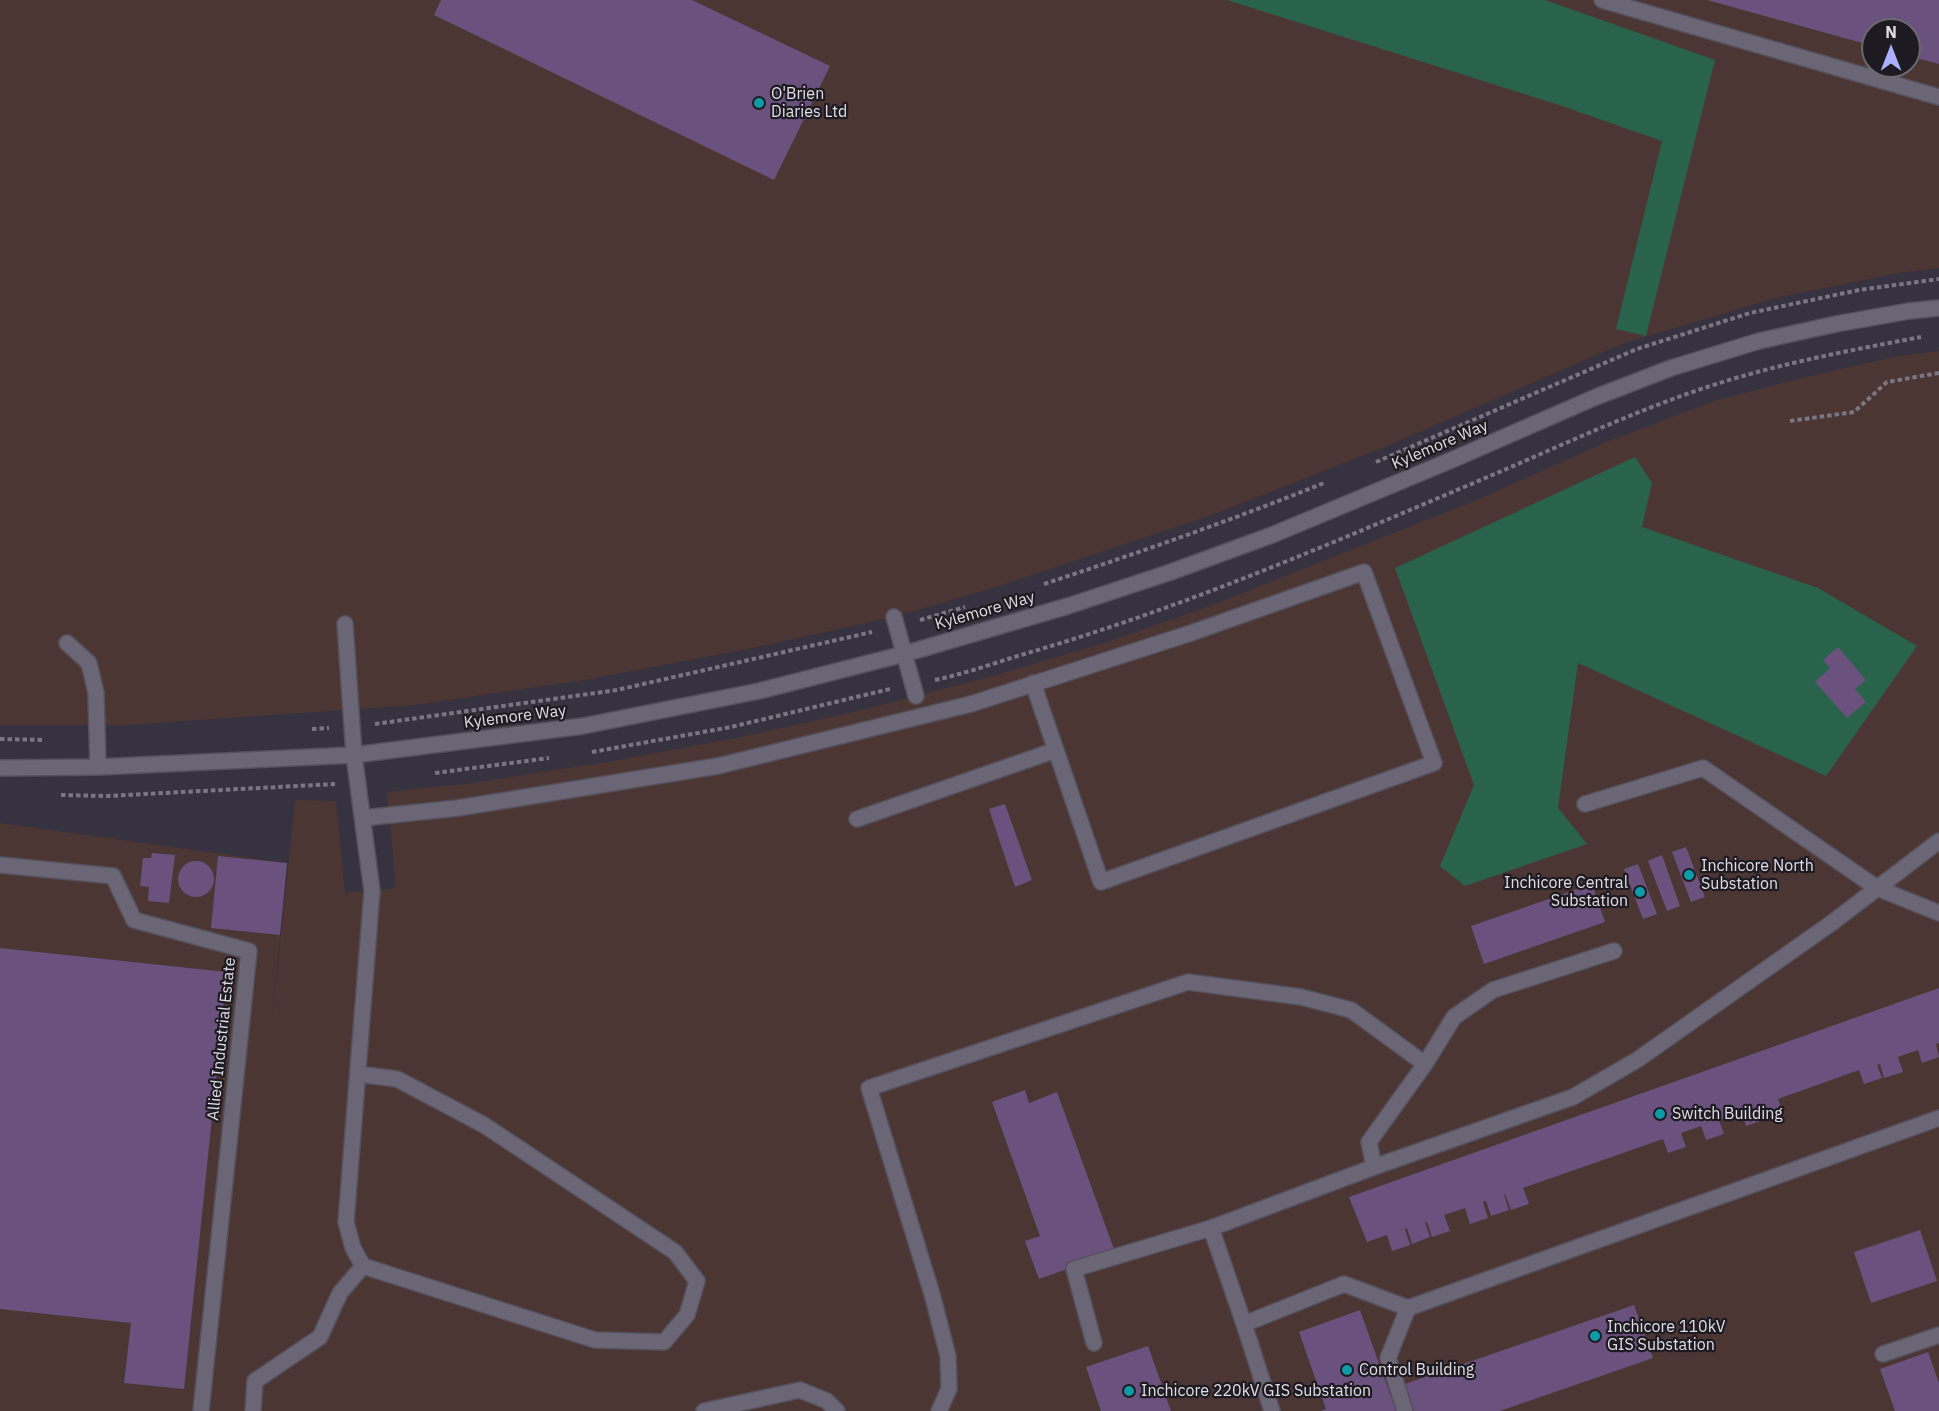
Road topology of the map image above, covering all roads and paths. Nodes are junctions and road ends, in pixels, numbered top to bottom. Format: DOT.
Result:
graph roads {
  1 [pos="1602,0"];
  2 [pos="1939,97"];
  3 [pos="1939,279"];
  4 [pos="1939,308"];
  5 [pos="1939,373"];
  6 [pos="1790,421"];
  7 [pos="1372,463"];
  8 [pos="1332,480"];
  9 [pos="1036,587"];
  10 [pos="969,606"];
  11 [pos="895,622"];
  12 [pos="345,624"];
  13 [pos="67,643"];
  14 [pos="903,654"];
  15 [pos="1033,683"];
  16 [pos="916,696"];
  17 [pos="352,726"];
  18 [pos="311,729"];
  19 [pos="0,739"];
  20 [pos="50,740"];
  21 [pos="1056,750"];
  22 [pos="354,754"];
  23 [pos="0,768"];
  24 [pos="99,768"];
  25 [pos="1585,804"];
  26 [pos="363,818"];
  27 [pos="857,819"];
  28 [pos="1939,841"];
  29 [pos="0,865"];
  30 [pos="1877,888"];
  31 [pos="1939,913"];
  32 [pos="1614,951"];
  33 [pos="1425,1064"];
  34 [pos="358,1074"];
  35 [pos="1939,1118"];
  36 [pos="1374,1167"];
  37 [pos="1211,1228"];
  38 [pos="363,1266"];
  39 [pos="1408,1308"];
  40 [pos="1244,1324"];
  41 [pos="1939,1335"];
  42 [pos="1094,1343"];
  43 [pos="1883,1354"];
  44 [pos="201,1411"];
  45 [pos="253,1411"];
  46 [pos="704,1411"];
  47 [pos="837,1411"];
  48 [pos="939,1411"];
  49 [pos="1272,1411"];
  50 [pos="1405,1411"];
  1 -- 2 [label="street"];
  3 -- 7 [label="path"];
  4 -- 14 [label="street, Kylemore Way"];
  5 -- 6 [label="path"];
  8 -- 9 [label="path"];
  10 -- 11 [label="path"];
  11 -- 14 [label="street"];
  11 -- 17 [label="path"];
  12 -- 17 [label="street"];
  13 -- 24 [label="street"];
  14 -- 16 [label="street"];
  14 -- 22 [label="street, Kylemore Way"];
  15 -- 21 [label="street"];
  15 -- 21 [label="street"];
  15 -- 26 [label="street"];
  17 -- 18 [label="path"];
  17 -- 22 [label="street"];
  19 -- 20 [label="path"];
  21 -- 27 [label="street"];
  22 -- 24 [label="street, Kylemore Way"];
  22 -- 26 [label="street"];
  23 -- 24 [label="street, Kylemore Way"];
  25 -- 30 [label="street"];
  26 -- 34 [label="street"];
  28 -- 30 [label="street"];
  29 -- 44 [label="street, Allied Industrial Estate"];
  30 -- 31 [label="street"];
  30 -- 36 [label="street"];
  32 -- 33 [label="street"];
  33 -- 36 [label="street"];
  33 -- 48 [label="street"];
  34 -- 38 [label="street"];
  34 -- 38 [label="street"];
  35 -- 39 [label="street"];
  36 -- 37 [label="street"];
  37 -- 40 [label="street"];
  37 -- 42 [label="street"];
  38 -- 45 [label="street"];
  39 -- 40 [label="street"];
  39 -- 50 [label="street"];
  40 -- 49 [label="street"];
  41 -- 43 [label="street"];
  46 -- 47 [label="street"];
}
